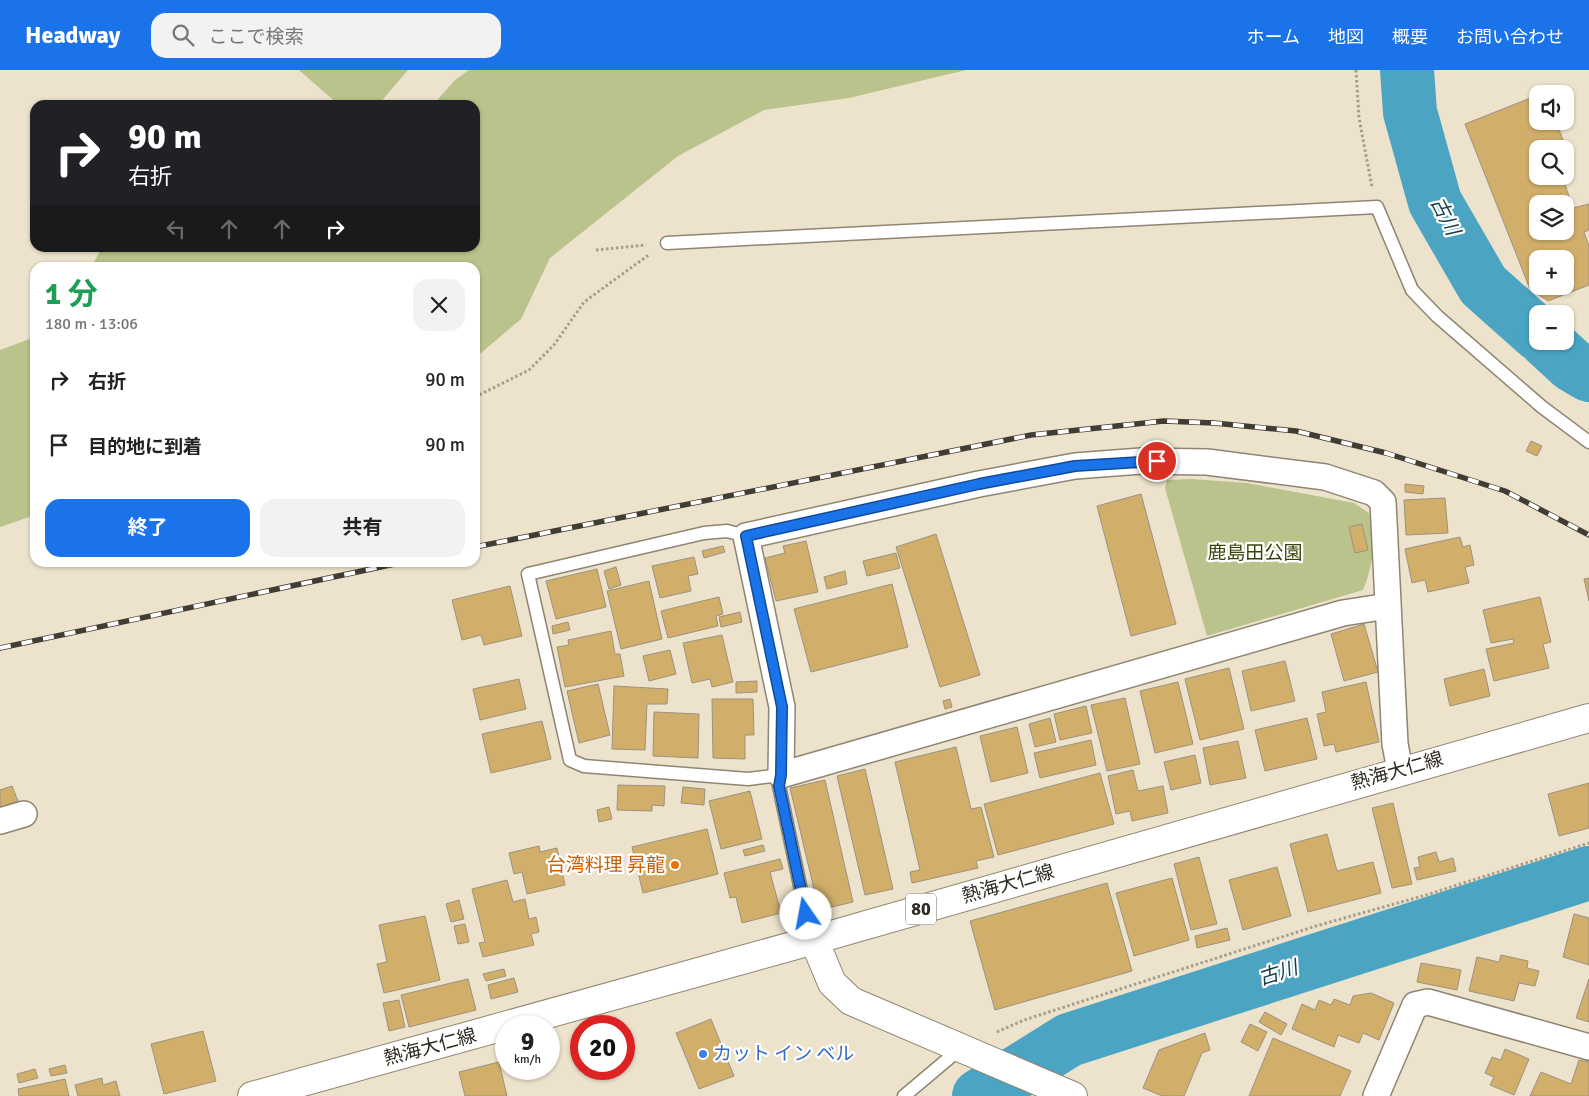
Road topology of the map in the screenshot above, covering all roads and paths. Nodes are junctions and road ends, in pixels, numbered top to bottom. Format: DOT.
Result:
graph roads {
  1 [pos="1356,70"];
  2 [pos="1377,207"];
  3 [pos="667,243"];
  4 [pos="596,250"];
  5 [pos="480,394"];
  6 [pos="1589,442"];
  7 [pos="746,536"];
  8 [pos="1388,606"];
  9 [pos="1589,718"];
  10 [pos="1400,770"];
  11 [pos="781,775"];
  12 [pos="24,814"];
  13 [pos="0,821"];
  14 [pos="1589,843"];
  15 [pos="814,940"];
  16 [pos="974,1046"];
  17 [pos="1589,1047"];
  18 [pos="252,1096"];
  19 [pos="904,1096"];
  20 [pos="1073,1096"];
  21 [pos="1376,1096"];
  1 -- 2 [label="path"];
  2 -- 3 [label="lane"];
  2 -- 6 [label="lane"];
  3 -- 4 [label="path"];
  3 -- 5 [label="path"];
  7 -- 8 [label="street"];
  7 -- 11 [label="street"];
  7 -- 11 [label="lane"];
  8 -- 10 [label="street"];
  8 -- 11 [label="street"];
  9 -- 10 [label="main road, 熱海大仁線 / 80"];
  10 -- 15 [label="main road, 熱海大仁線 / 80"];
  11 -- 15 [label="lane"];
  12 -- 13 [label="street"];
  14 -- 16 [label="path"];
  15 -- 16 [label="main road"];
  15 -- 18 [label="main road, 熱海大仁線 / 80"];
  16 -- 19 [label="lane"];
  16 -- 20 [label="main road"];
  17 -- 21 [label="street"];
}
